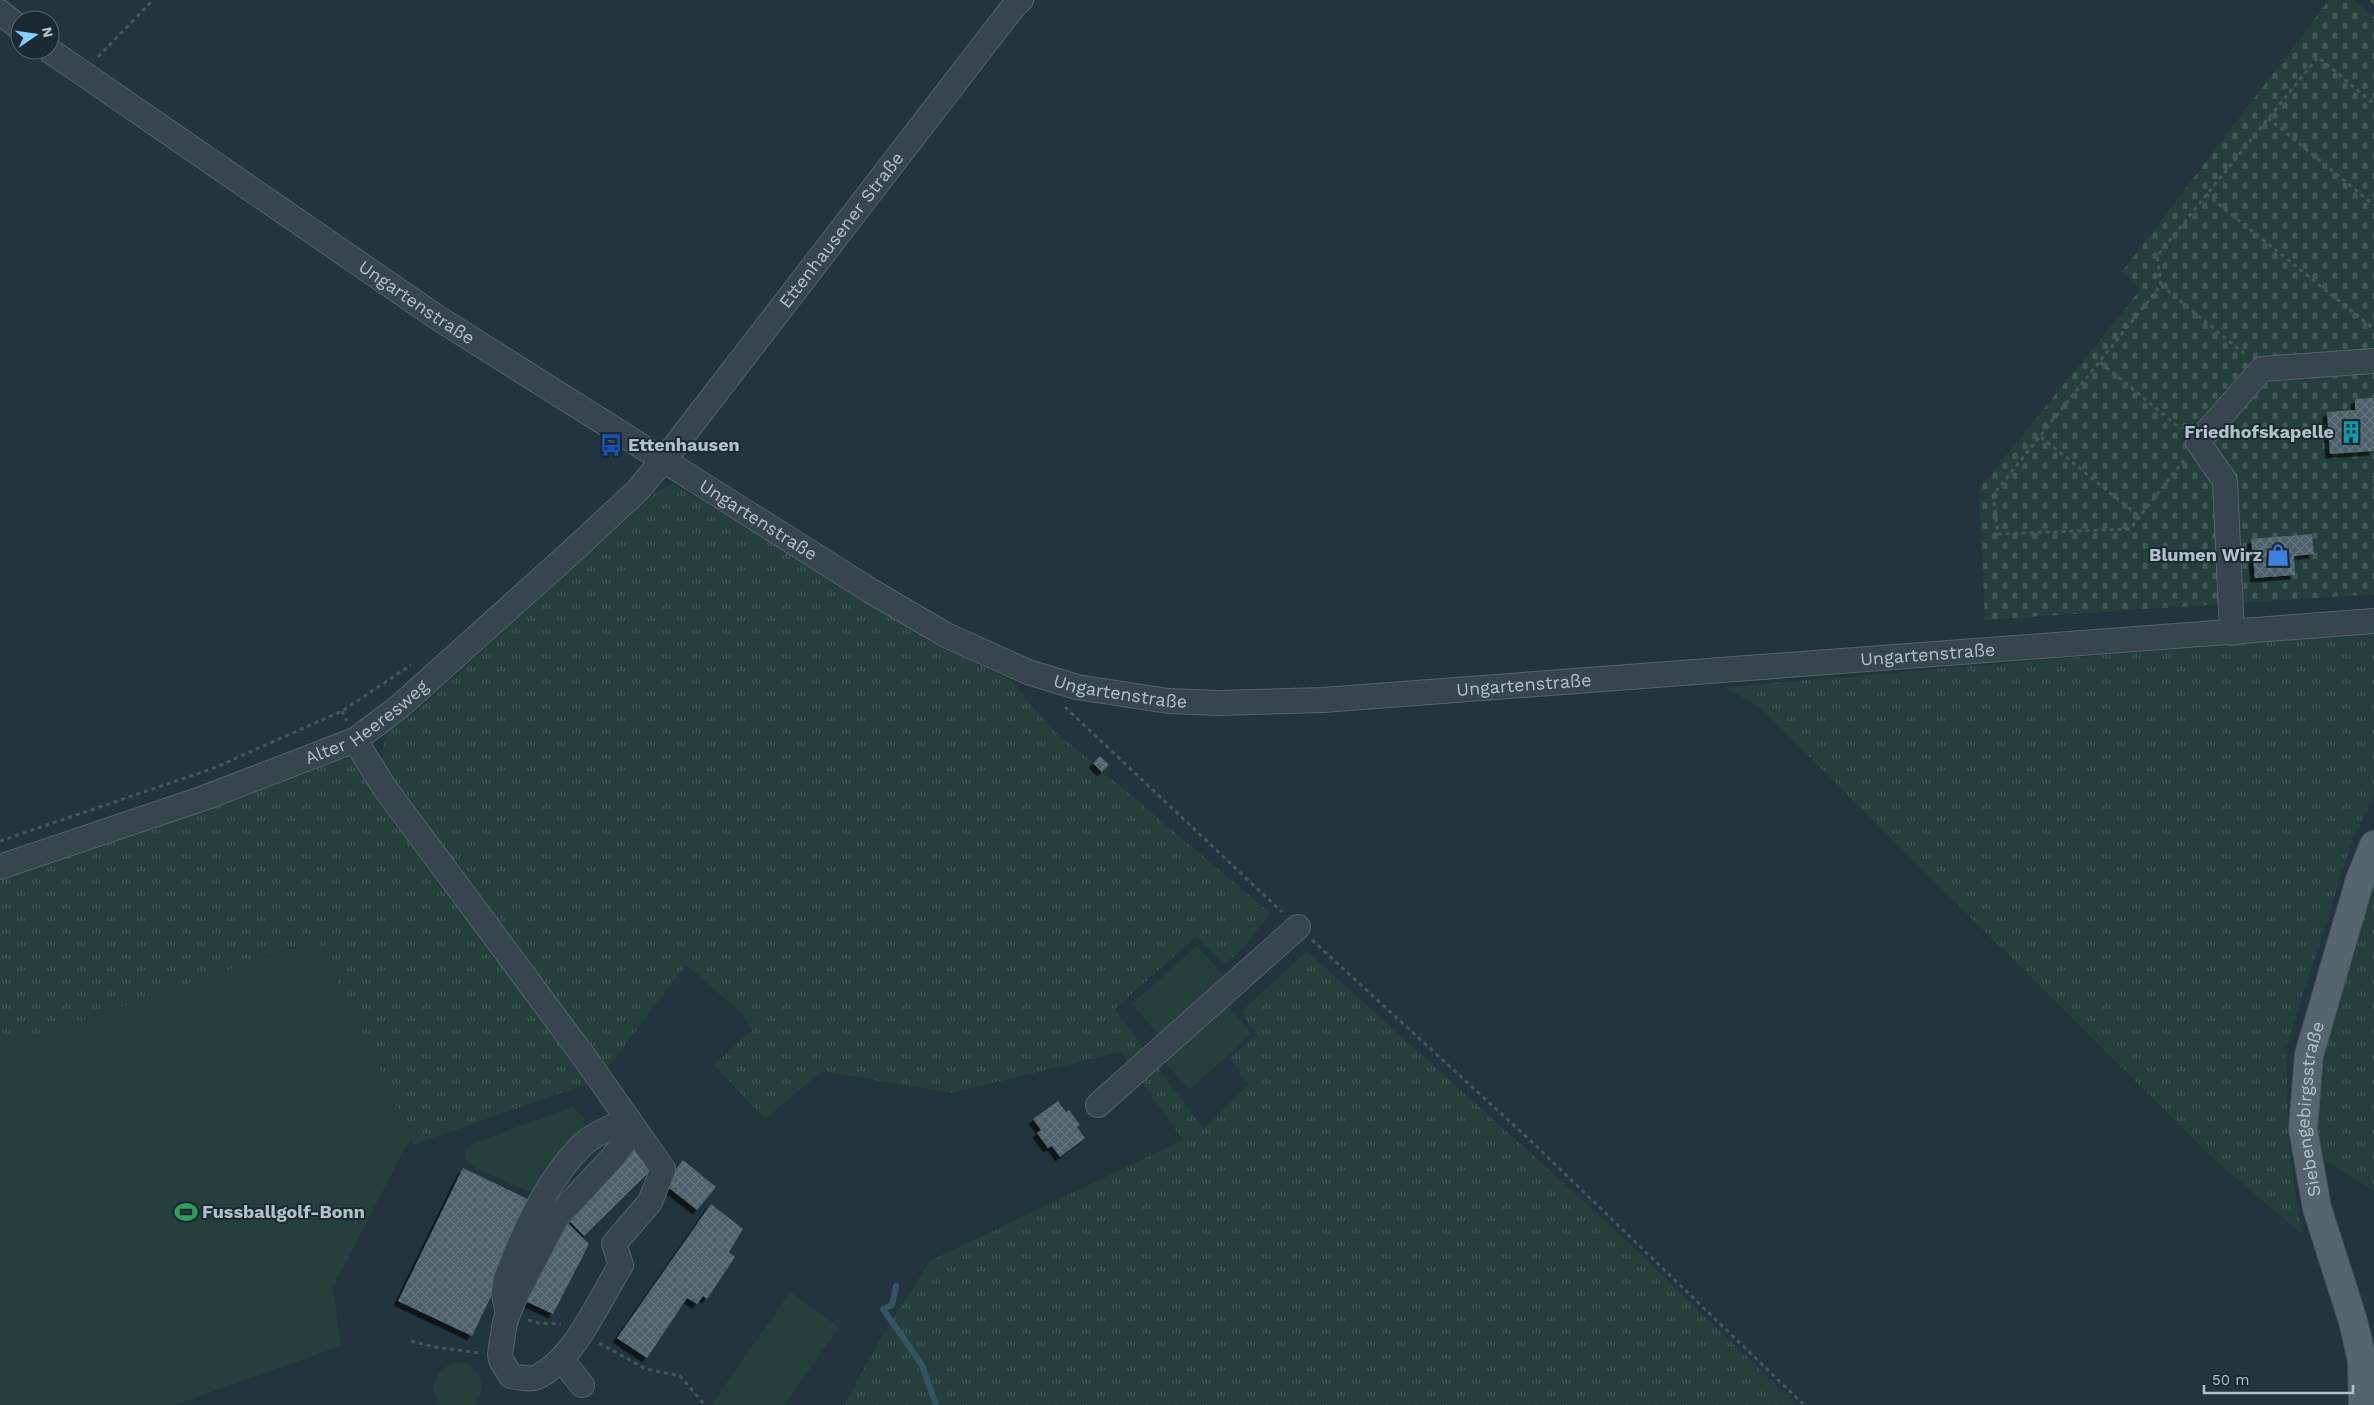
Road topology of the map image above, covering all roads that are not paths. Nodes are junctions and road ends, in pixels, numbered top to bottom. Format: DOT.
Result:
graph roads {
  1 [pos="1021,0"];
  2 [pos="0,12"];
  3 [pos="10,20"];
  4 [pos="60,58"];
  5 [pos="2374,361"];
  6 [pos="663,461"];
  7 [pos="2374,621"];
  8 [pos="2232,633"];
  9 [pos="355,740"];
  10 [pos="2374,845"];
  11 [pos="0,867"];
  12 [pos="1298,927"];
  13 [pos="1098,1105"];
  14 [pos="632,1125"];
  15 [pos="562,1360"];
  16 [pos="582,1385"];
  17 [pos="2363,1405"];
  1 -- 6 [label="street, Ettenhausener Straße"];
  2 -- 3 [label="street"];
  4 -- 6 [label="street, Ungartenstraße"];
  5 -- 8 [label="street"];
  6 -- 8 [label="street, Ungartenstraße"];
  6 -- 9 [label="street, Alter Heeresweg"];
  7 -- 8 [label="street, Ungartenstraße"];
  9 -- 11 [label="street, Alter Heeresweg"];
  9 -- 14 [label="street"];
  10 -- 17 [label="main road, Siebengebirgsstraße"];
  12 -- 13 [label="street"];
  14 -- 15 [label="street"];
  14 -- 15 [label="street"];
  15 -- 16 [label="street"];
}
